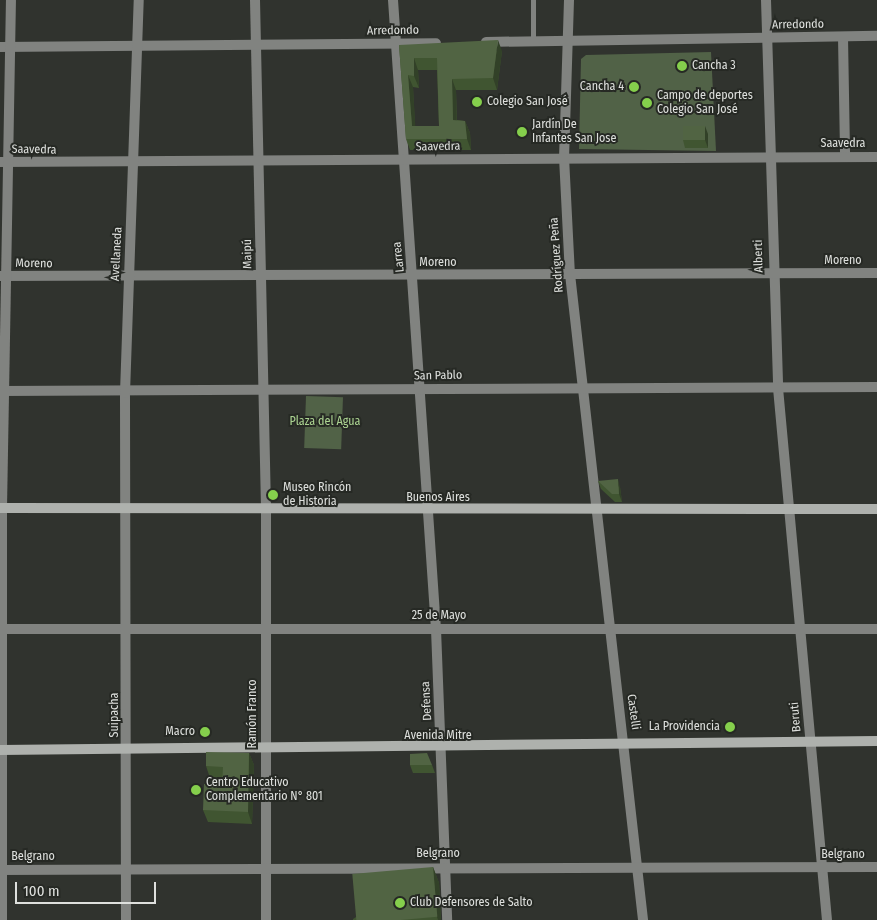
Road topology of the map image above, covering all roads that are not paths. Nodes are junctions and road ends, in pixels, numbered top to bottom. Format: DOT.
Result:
graph roads {
  1 [pos="11,0"];
  2 [pos="139,0"];
  3 [pos="255,0"];
  4 [pos="393,0"];
  5 [pos="533,0"];
  6 [pos="569,0"];
  7 [pos="766,0"];
  8 [pos="877,36"];
  9 [pos="843,37"];
  10 [pos="767,38"];
  11 [pos="568,40"];
  12 [pos="534,41"];
  13 [pos="474,42"];
  14 [pos="445,43"];
  15 [pos="256,44"];
  16 [pos="395,44"];
  17 [pos="5,47"];
  18 [pos="138,47"];
  19 [pos="564,157"];
  20 [pos="769,157"];
  21 [pos="845,157"];
  22 [pos="877,157"];
  23 [pos="258,160"];
  24 [pos="402,160"];
  25 [pos="4,162"];
  26 [pos="134,164"];
  27 [pos="877,273"];
  28 [pos="570,274"];
  29 [pos="772,274"];
  30 [pos="260,275"];
  31 [pos="414,275"];
  32 [pos="3,276"];
  33 [pos="128,278"];
  34 [pos="584,387"];
  35 [pos="421,388"];
  36 [pos="778,388"];
  37 [pos="877,388"];
  38 [pos="263,390"];
  39 [pos="2,391"];
  40 [pos="125,393"];
  41 [pos="1,508"];
  42 [pos="266,508"];
  43 [pos="594,508"];
  44 [pos="877,509"];
  45 [pos="125,510"];
  46 [pos="429,511"];
  47 [pos="789,511"];
  48 [pos="266,626"];
  49 [pos="126,627"];
  50 [pos="608,627"];
  51 [pos="2,629"];
  52 [pos="801,629"];
  53 [pos="877,629"];
  54 [pos="436,630"];
  55 [pos="877,742"];
  56 [pos="811,744"];
  57 [pos="625,745"];
  58 [pos="266,748"];
  59 [pos="128,749"];
  60 [pos="441,749"];
  61 [pos="2,750"];
  62 [pos="266,867"];
  63 [pos="444,867"];
  64 [pos="636,867"];
  65 [pos="877,867"];
  66 [pos="822,868"];
  67 [pos="126,869"];
  68 [pos="1,870"];
  69 [pos="2,920"];
  70 [pos="126,920"];
  71 [pos="266,920"];
  72 [pos="447,920"];
  73 [pos="643,920"];
  74 [pos="828,920"];
  1 -- 17 [label="street"];
  2 -- 18 [label="street, Avellaneda"];
  3 -- 15 [label="street, Maipú"];
  4 -- 16 [label="street, Larrea"];
  5 -- 12 [label="lane"];
  6 -- 11 [label="street, Rodríguez Peña"];
  7 -- 10 [label="street, Alberti"];
  8 -- 9 [label="street, Arredondo"];
  9 -- 10 [label="street, Arredondo"];
  9 -- 21 [label="street"];
  10 -- 11 [label="street, Arredondo"];
  10 -- 20 [label="street, Alberti"];
  11 -- 12 [label="street, Arredondo"];
  11 -- 19 [label="street, Rodríguez Peña"];
  12 -- 13 [label="street, Arredondo"];
  14 -- 16 [label="street, Arredondo"];
  15 -- 16 [label="street, Arredondo"];
  15 -- 18 [label="street, Arredondo"];
  15 -- 23 [label="street, Maipú"];
  16 -- 24 [label="street, Larrea"];
  17 -- 18 [label="street, Arredondo"];
  17 -- 25 [label="street"];
  18 -- 26 [label="street, Avellaneda"];
  19 -- 20 [label="street, Saavedra"];
  19 -- 24 [label="street, Saavedra"];
  19 -- 28 [label="street, Rodríguez Peña"];
  20 -- 21 [label="street, Saavedra"];
  20 -- 29 [label="street, Alberti"];
  21 -- 22 [label="street, Saavedra"];
  23 -- 24 [label="street, Saavedra"];
  23 -- 26 [label="street, Saavedra"];
  23 -- 30 [label="street, Maipú"];
  24 -- 31 [label="street, Larrea"];
  25 -- 26 [label="street, Saavedra"];
  25 -- 32 [label="street"];
  26 -- 33 [label="street, Avellaneda"];
  27 -- 29 [label="street, Moreno"];
  28 -- 29 [label="street, Moreno"];
  28 -- 31 [label="street, Moreno"];
  28 -- 34 [label="street, Rodríguez Peña"];
  29 -- 36 [label="street, Alberti"];
  30 -- 31 [label="street, Moreno"];
  30 -- 33 [label="street, Moreno"];
  30 -- 38 [label="street, Maipú"];
  31 -- 35 [label="street, Larrea"];
  32 -- 33 [label="street, Moreno"];
  32 -- 39 [label="street"];
  33 -- 40 [label="street, Avellaneda"];
  34 -- 35 [label="street, San Pablo"];
  34 -- 36 [label="street, San Pablo"];
  34 -- 43 [label="street, Rodríguez Peña"];
  35 -- 38 [label="street, San Pablo"];
  35 -- 46 [label="street, Larrea"];
  36 -- 37 [label="street, San Pablo"];
  36 -- 47 [label="street, Alberti"];
  38 -- 40 [label="street, San Pablo"];
  38 -- 42 [label="street, Maipú"];
  39 -- 40 [label="street, San Pablo"];
  39 -- 41 [label="street"];
  40 -- 45 [label="street, Avellaneda"];
  41 -- 45 [label="street, Buenos Aires"];
  41 -- 51 [label="street"];
  42 -- 45 [label="street, Buenos Aires"];
  42 -- 46 [label="street, Buenos Aires"];
  42 -- 48 [label="street, Ramón Franco"];
  43 -- 46 [label="street, Buenos Aires"];
  43 -- 47 [label="street, Buenos Aires"];
  43 -- 50 [label="street, Castelli"];
  44 -- 47 [label="street, Buenos Aires"];
  45 -- 49 [label="street, Suipacha"];
  46 -- 54 [label="street, Defensa"];
  47 -- 52 [label="street, Beruti"];
  48 -- 49 [label="street, 25 de Mayo"];
  48 -- 54 [label="street, 25 de Mayo"];
  48 -- 58 [label="street, Ramón Franco"];
  49 -- 51 [label="street, 25 de Mayo"];
  49 -- 59 [label="street, Suipacha"];
  50 -- 52 [label="street, 25 de Mayo"];
  50 -- 54 [label="street, 25 de Mayo"];
  50 -- 57 [label="street, Castelli"];
  51 -- 61 [label="street"];
  52 -- 53 [label="street, 25 de Mayo"];
  52 -- 56 [label="street, Beruti"];
  54 -- 60 [label="street, Defensa"];
  55 -- 56 [label="street, Avenida Mitre"];
  56 -- 57 [label="street, Avenida Mitre"];
  56 -- 66 [label="street, Beruti"];
  57 -- 60 [label="street, Avenida Mitre"];
  57 -- 64 [label="street, Castelli"];
  58 -- 59 [label="street, Avenida Mitre"];
  58 -- 60 [label="street, Avenida Mitre"];
  58 -- 62 [label="street, Ramón Franco"];
  59 -- 61 [label="street, Avenida Mitre"];
  59 -- 67 [label="street, Suipacha"];
  60 -- 63 [label="street, Defensa"];
  61 -- 68 [label="street"];
  62 -- 63 [label="street, Belgrano"];
  62 -- 67 [label="street, Belgrano"];
  62 -- 71 [label="street, Ramón Franco"];
  63 -- 64 [label="street, Belgrano"];
  63 -- 72 [label="street, Defensa"];
  64 -- 66 [label="street, Belgrano"];
  64 -- 73 [label="street, Castelli"];
  65 -- 66 [label="street, Belgrano"];
  66 -- 74 [label="street, Beruti"];
  67 -- 68 [label="street, Belgrano"];
  67 -- 70 [label="street, Suipacha"];
  68 -- 69 [label="street"];
}
